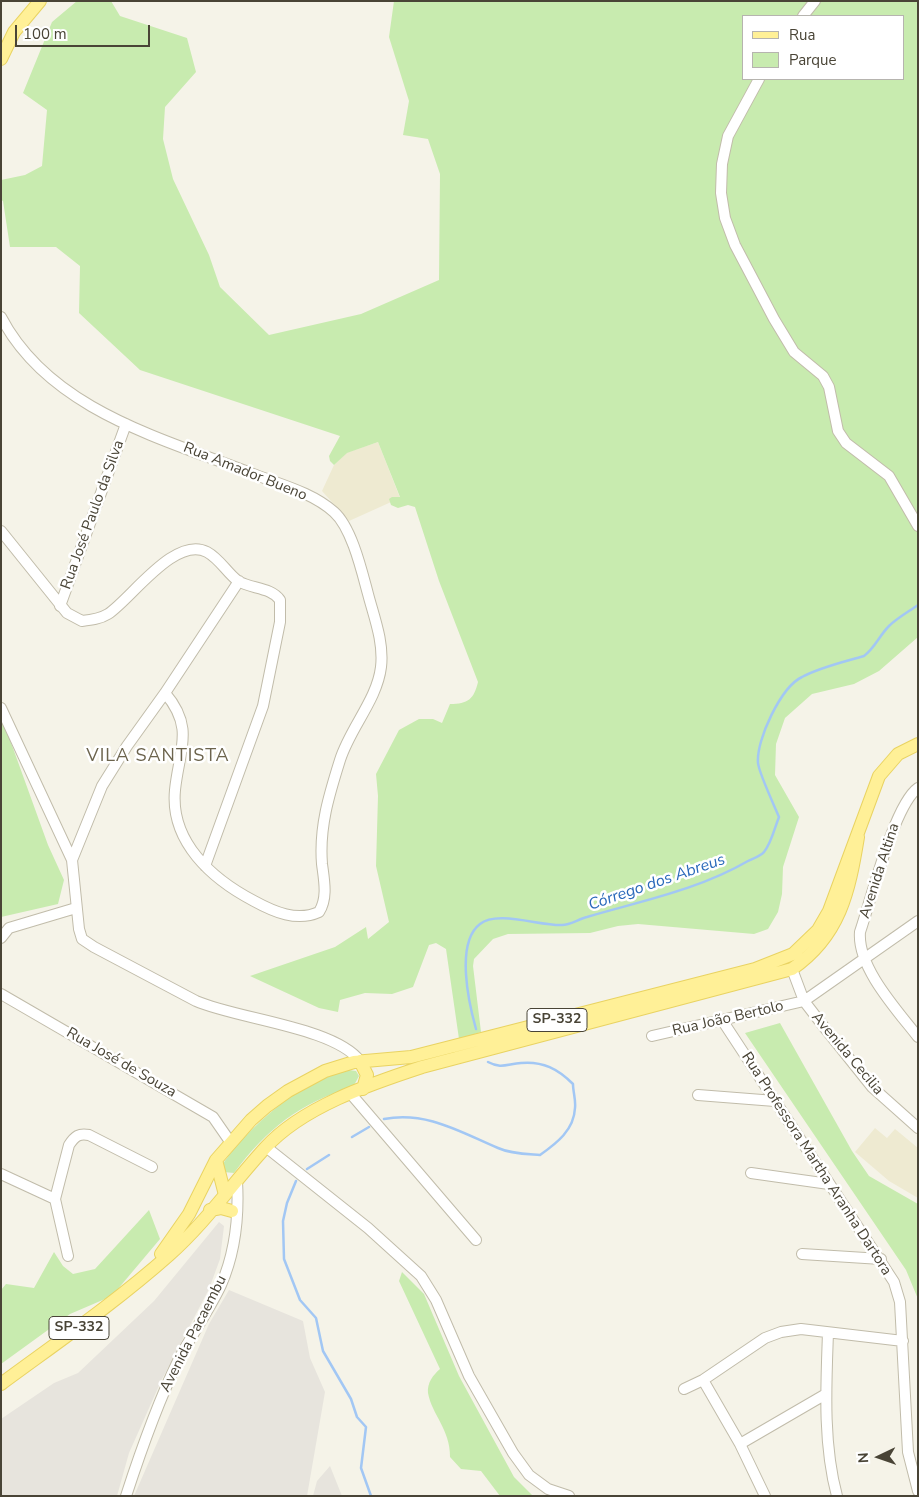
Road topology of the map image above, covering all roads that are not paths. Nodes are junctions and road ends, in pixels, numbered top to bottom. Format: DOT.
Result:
graph roads {
  1 [pos="40,1"];
  2 [pos="815,1"];
  3 [pos="804,15"];
  4 [pos="1,59"];
  5 [pos="758,80"];
  6 [pos="1,317"];
  7 [pos="126,424"];
  8 [pos="918,526"];
  9 [pos="1,531"];
  10 [pos="239,581"];
  11 [pos="60,606"];
  12 [pos="165,693"];
  13 [pos="1,708"];
  14 [pos="918,744"];
  15 [pos="918,788"];
  16 [pos="858,837"];
  17 [pos="72,860"];
  18 [pos="205,866"];
  19 [pos="76,908"];
  20 [pos="918,921"];
  21 [pos="1,938"];
  22 [pos="864,960"];
  23 [pos="792,969"];
  24 [pos="1,994"];
  25 [pos="804,1002"];
  26 [pos="722,1020"];
  27 [pos="652,1036"];
  28 [pos="918,1037"];
  29 [pos="360,1061"];
  30 [pos="363,1089"];
  31 [pos="351,1094"];
  32 [pos="698,1095"];
  33 [pos="775,1101"];
  34 [pos="918,1128"];
  35 [pos="230,1143"];
  36 [pos="266,1146"];
  37 [pos="218,1166"];
  38 [pos="152,1167"];
  39 [pos="1,1174"];
  40 [pos="751,1174"];
  41 [pos="237,1181"];
  42 [pos="829,1184"];
  43 [pos="225,1195"];
  44 [pos="55,1199"];
  45 [pos="210,1210"];
  46 [pos="232,1211"];
  47 [pos="236,1227"];
  48 [pos="476,1240"];
  49 [pos="802,1254"];
  50 [pos="68,1256"];
  51 [pos="880,1259"];
  52 [pos="153,1266"];
  53 [pos="828,1334"];
  54 [pos="903,1341"];
  55 [pos="703,1380"];
  56 [pos="1,1384"];
  57 [pos="684,1389"];
  58 [pos="826,1394"];
  59 [pos="740,1444"];
  60 [pos="918,1490"];
  61 [pos="126,1496"];
  62 [pos="570,1496"];
  63 [pos="765,1496"];
  64 [pos="837,1496"];
  1 -- 4 [label="main road"];
  2 -- 3 [label="street"];
  5 -- 8 [label="street"];
  6 -- 7 [label="street, Rua Amador Bueno"];
  7 -- 11 [label="street, Rua José Paulo da Silva"];
  7 -- 18 [label="street, Rua Amador Bueno"];
  9 -- 11 [label="street"];
  10 -- 11 [label="street"];
  10 -- 12 [label="street"];
  10 -- 18 [label="street"];
  12 -- 17 [label="street"];
  12 -- 18 [label="street, Rua Amador Bueno"];
  13 -- 17 [label="street"];
  14 -- 16 [label="main road, SP-332"];
  15 -- 22 [label="street, Avenida Altina"];
  16 -- 23 [label="main road, SP-332"];
  16 -- 29 [label="main road, SP-332"];
  17 -- 19 [label="street"];
  19 -- 21 [label="street"];
  19 -- 29 [label="street"];
  20 -- 22 [label="street"];
  22 -- 25 [label="street"];
  22 -- 28 [label="street"];
  23 -- 25 [label="street, Avenida Cecilia"];
  23 -- 30 [label="main road, SP-332"];
  24 -- 35 [label="street, Rua José de Souza"];
  25 -- 26 [label="street, Rua João Bertolo"];
  25 -- 34 [label="street, Avenida Cecilia"];
  26 -- 27 [label="street, Rua João Bertolo"];
  26 -- 33 [label="street, Rua Professora Martha Aranha Dartora"];
  29 -- 30 [label="main road"];
  29 -- 35 [label="main road, SP-332"];
  30 -- 31 [label="main road, SP-332"];
  31 -- 36 [label="main road, SP-332"];
  31 -- 48 [label="street"];
  32 -- 33 [label="street"];
  33 -- 42 [label="street, Rua Professora Martha Aranha Dartora"];
  35 -- 37 [label="main road, SP-332"];
  36 -- 41 [label="main road, SP-332"];
  36 -- 62 [label="street"];
  37 -- 41 [label="main road"];
  37 -- 43 [label="main road"];
  37 -- 52 [label="main road, SP-332"];
  38 -- 44 [label="street"];
  39 -- 44 [label="street"];
  40 -- 42 [label="street"];
  41 -- 43 [label="main road, SP-332"];
  41 -- 47 [label="street, Avenida Pacaembu"];
  42 -- 51 [label="street, Rua Professora Martha Aranha Dartora"];
  43 -- 45 [label="main road, SP-332"];
  43 -- 46 [label="street"];
  44 -- 50 [label="street"];
  45 -- 46 [label="main road"];
  45 -- 52 [label="main road, SP-332"];
  46 -- 47 [label="street"];
  47 -- 61 [label="street, Avenida Pacaembu"];
  49 -- 51 [label="street"];
  51 -- 54 [label="street, Rua Professora Martha Aranha Dartora"];
  52 -- 56 [label="main road, SP-332"];
  53 -- 54 [label="street"];
  53 -- 55 [label="street"];
  53 -- 58 [label="street"];
  54 -- 60 [label="street, Rua Professora Martha Aranha Dartora"];
  55 -- 57 [label="street"];
  55 -- 59 [label="street"];
  58 -- 59 [label="street"];
  58 -- 64 [label="street"];
  59 -- 63 [label="street"];
}
